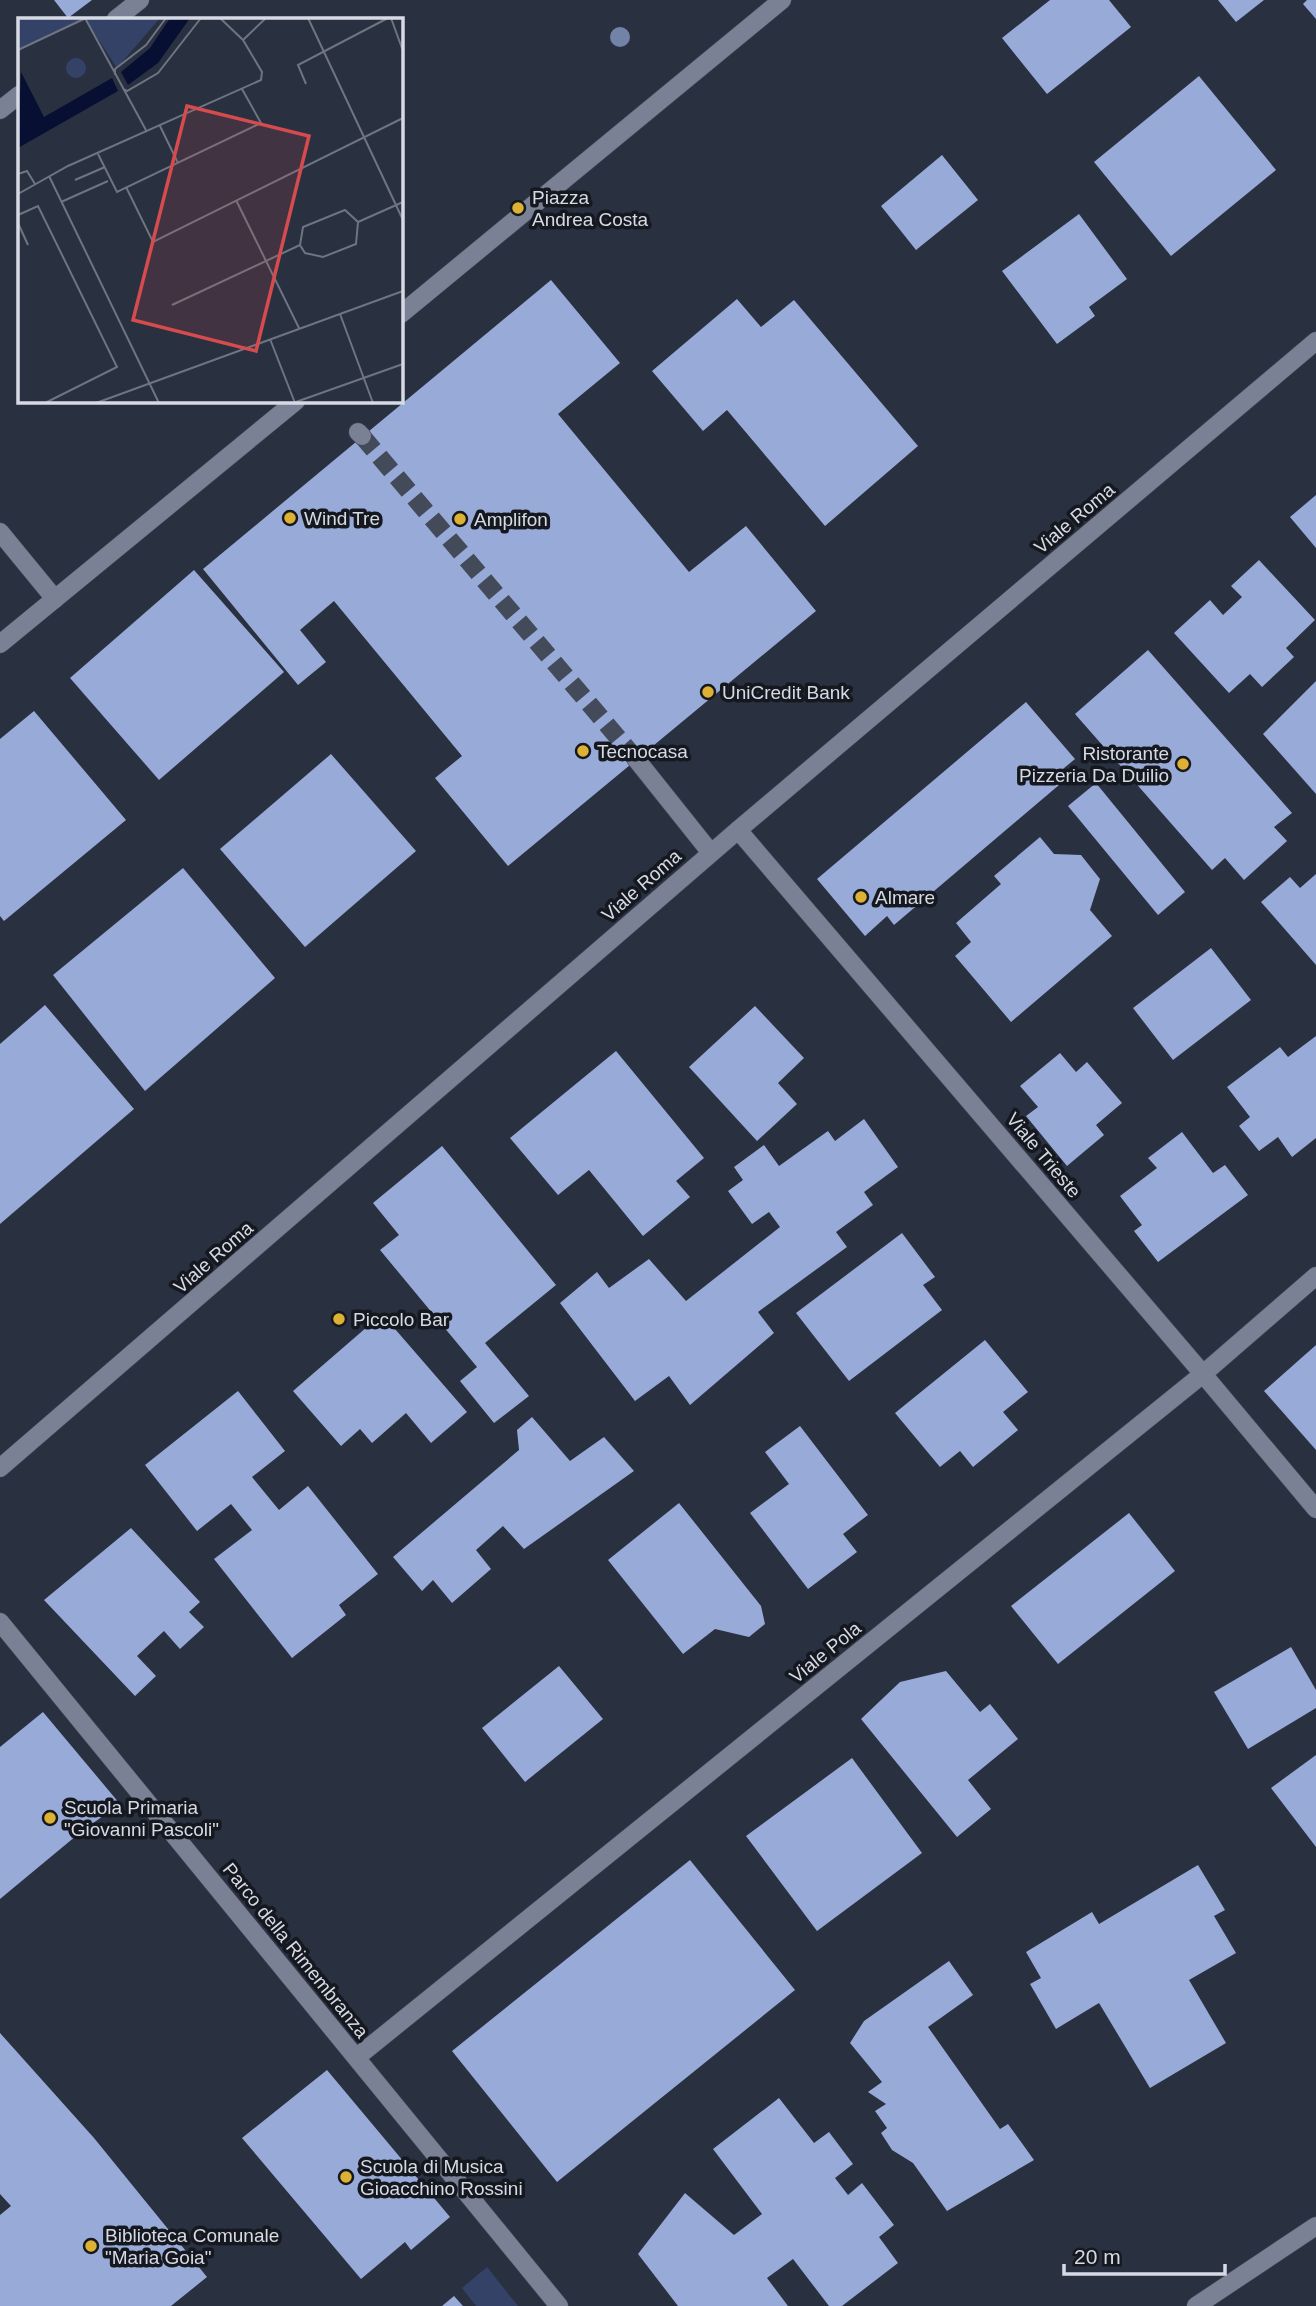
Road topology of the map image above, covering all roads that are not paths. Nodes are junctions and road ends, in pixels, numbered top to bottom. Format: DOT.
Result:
graph roads {
  1 [pos="139,0"];
  2 [pos="782,0"];
  3 [pos="117,18"];
  4 [pos="18,96"];
  5 [pos="0,110"];
  6 [pos="402,313"];
  7 [pos="1316,341"];
  8 [pos="295,402"];
  9 [pos="0,532"];
  10 [pos="55,599"];
  11 [pos="0,644"];
  12 [pos="636,759"];
  13 [pos="738,830"];
  14 [pos="711,853"];
  15 [pos="1316,1276"];
  16 [pos="1203,1374"];
  17 [pos="1,1464"];
  18 [pos="1316,1509"];
  19 [pos="0,1622"];
  20 [pos="357,2057"];
  21 [pos="1316,2226"];
  22 [pos="559,2306"];
  23 [pos="1196,2306"];
  1 -- 3 [label="street"];
  2 -- 6 [label="street"];
  4 -- 5 [label="street"];
  7 -- 13 [label="street, Viale Roma"];
  8 -- 10 [label="street"];
  9 -- 10 [label="street"];
  10 -- 11 [label="street"];
  12 -- 14 [label="street"];
  13 -- 14 [label="street, Viale Roma"];
  13 -- 16 [label="street, Viale Trieste"];
  14 -- 17 [label="street, Viale Roma"];
  15 -- 16 [label="street, Viale Pola"];
  16 -- 18 [label="street, Viale Trieste"];
  16 -- 20 [label="street, Viale Pola"];
  19 -- 20 [label="street, Parco della Rimembranza"];
  20 -- 22 [label="street, Parco della Rimembranza"];
  21 -- 23 [label="street"];
}
